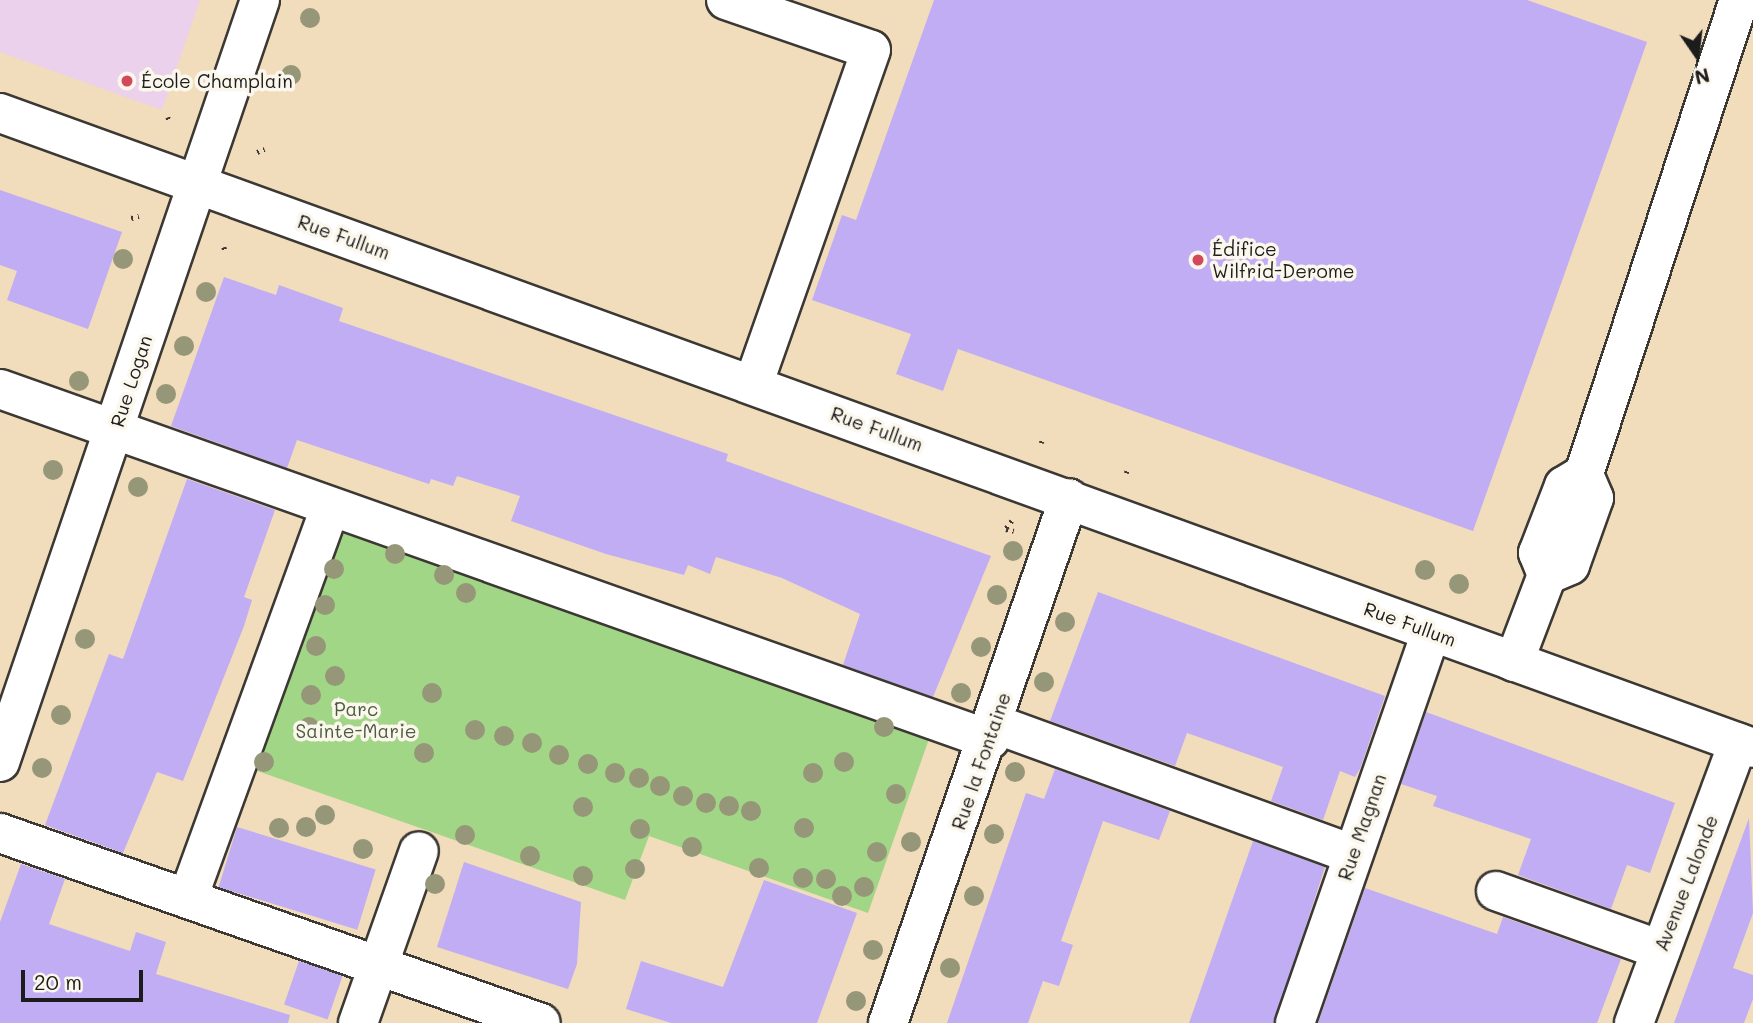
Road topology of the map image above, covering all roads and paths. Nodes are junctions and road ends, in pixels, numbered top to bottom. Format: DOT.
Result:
graph roads {
  1 [pos="260,0"];
  2 [pos="726,0"];
  3 [pos="1740,0"];
  4 [pos="0,113"];
  5 [pos="264,149"];
  6 [pos="257,152"];
  7 [pos="195,183"];
  8 [pos="139,216"];
  9 [pos="131,218"];
  10 [pos="753,385"];
  11 [pos="0,389"];
  12 [pos="115,430"];
  13 [pos="1069,498"];
  14 [pos="330,508"];
  15 [pos="1431,632"];
  16 [pos="1514,662"];
  17 [pos="993,732"];
  18 [pos="1746,746"];
  19 [pos="0,761"];
  20 [pos="0,833"];
  21 [pos="419,851"];
  22 [pos="1353,854"];
  23 [pos="1496,891"];
  24 [pos="188,898"];
  25 [pos="1661,950"];
  26 [pos="378,965"];
  27 [pos="358,1023"];
  28 [pos="541,1023"];
  29 [pos="888,1023"];
  30 [pos="1295,1023"];
  31 [pos="1634,1023"];
  1 -- 7 [label="street, Rue Logan"];
  2 -- 10 [label="street"];
  3 -- 16 [label="street"];
  4 -- 7 [label="street, Rue Fullum"];
  5 -- 6 [label="path"];
  7 -- 10 [label="street, Rue Fullum"];
  7 -- 12 [label="street, Rue Logan"];
  8 -- 9 [label="path"];
  10 -- 13 [label="street, Rue Fullum"];
  11 -- 12 [label="street"];
  12 -- 14 [label="street"];
  12 -- 19 [label="street, Rue Logan"];
  13 -- 15 [label="street, Rue Fullum"];
  13 -- 17 [label="street, Rue la Fontaine"];
  14 -- 17 [label="street"];
  14 -- 24 [label="street"];
  15 -- 16 [label="street, Rue Fullum"];
  15 -- 22 [label="street, Rue Magnan"];
  16 -- 18 [label="street, Rue Fullum"];
  17 -- 22 [label="street"];
  17 -- 29 [label="street, Rue la Fontaine"];
  18 -- 25 [label="street, Avenue Lalonde"];
  20 -- 24 [label="street"];
  21 -- 26 [label="street"];
  22 -- 30 [label="street, Rue Magnan"];
  23 -- 25 [label="street"];
  24 -- 26 [label="street"];
  25 -- 31 [label="street, Avenue Lalonde"];
  26 -- 27 [label="street"];
  26 -- 28 [label="street"];
}
